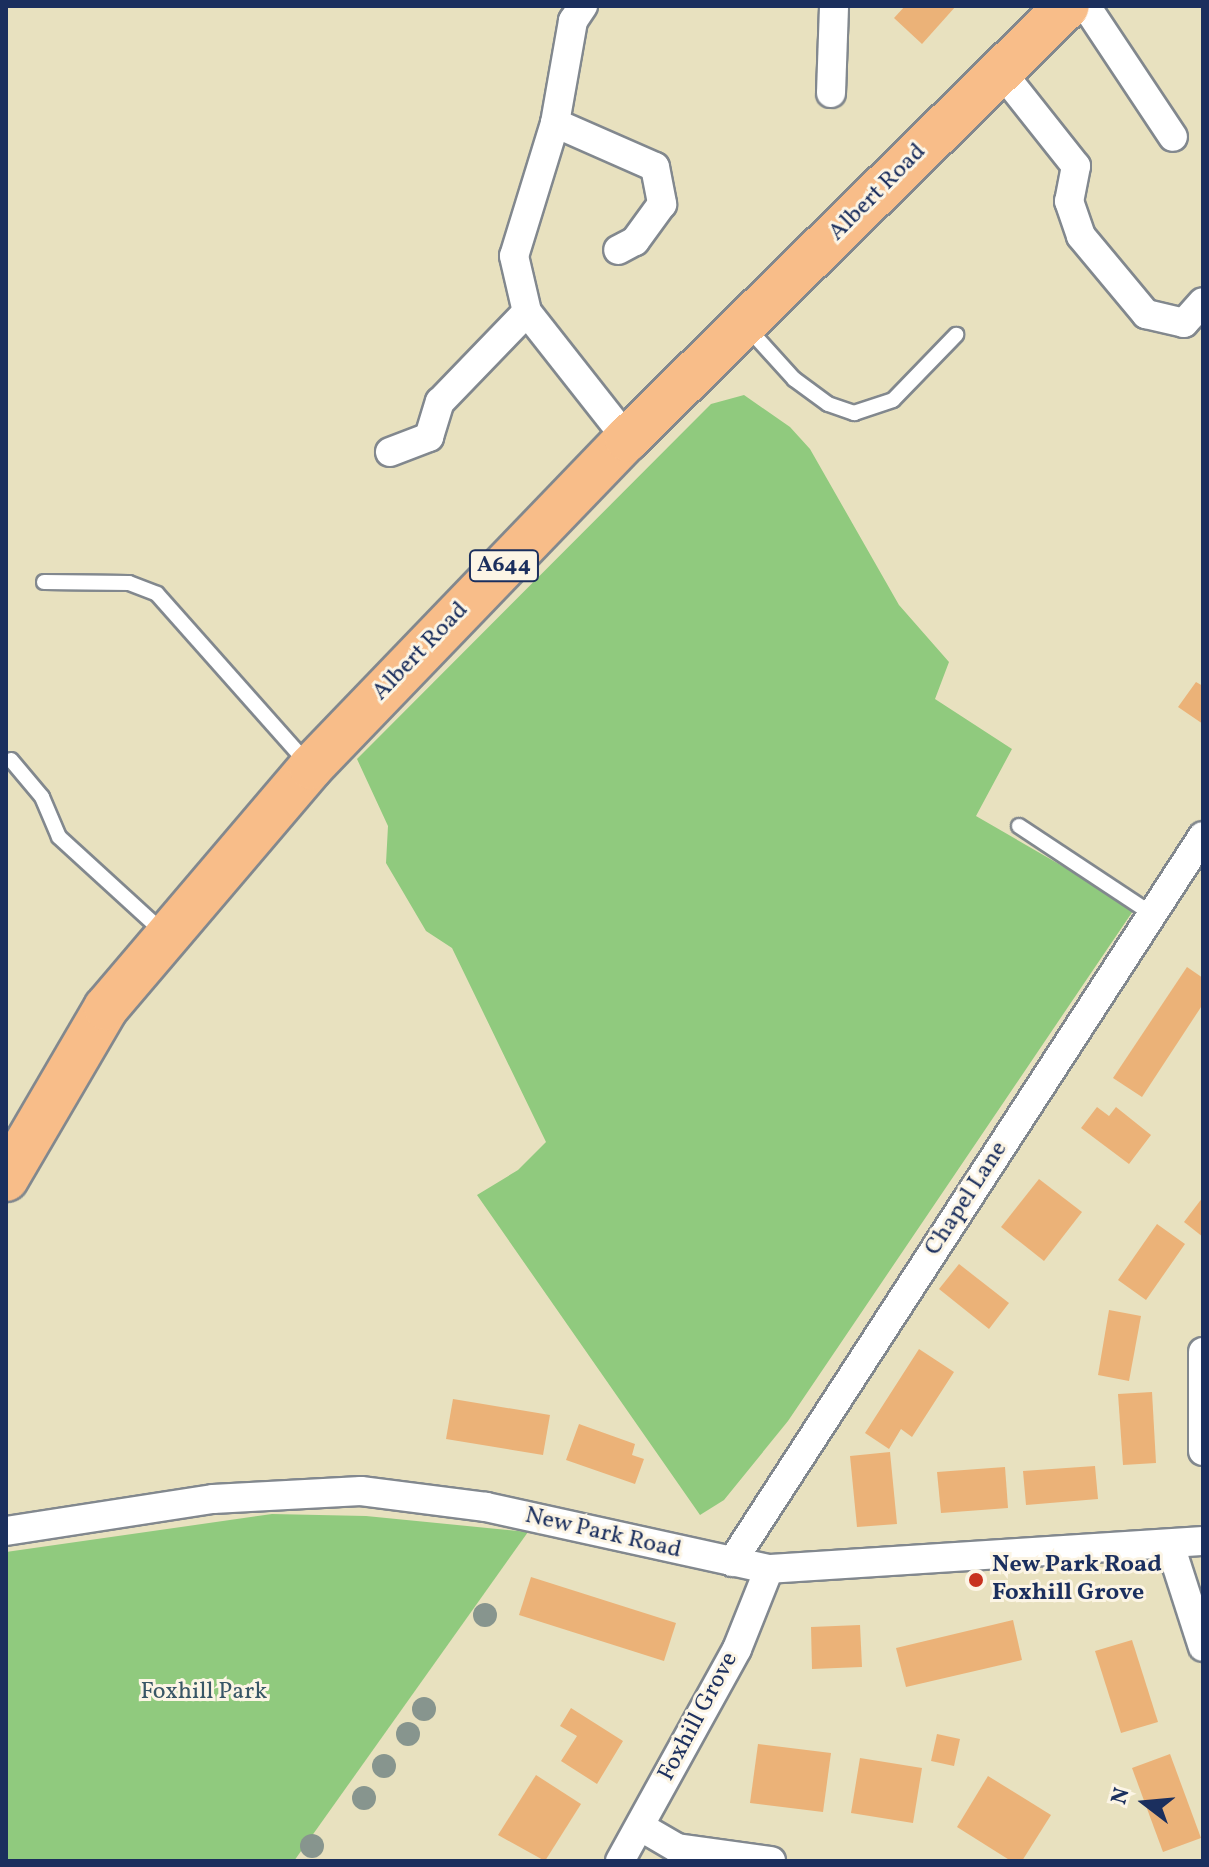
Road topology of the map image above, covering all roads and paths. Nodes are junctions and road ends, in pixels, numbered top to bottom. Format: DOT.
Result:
graph roads {
  1 [pos="583,6"];
  2 [pos="834,6"];
  3 [pos="1067,6"];
  4 [pos="1086,6"];
  5 [pos="999,69"];
  6 [pos="831,93"];
  7 [pos="555,123"];
  8 [pos="1173,137"];
  9 [pos="618,250"];
  10 [pos="1203,302"];
  11 [pos="527,312"];
  12 [pos="745,326"];
  13 [pos="956,335"];
  14 [pos="627,439"];
  15 [pos="390,452"];
  16 [pos="44,582"];
  17 [pos="11,760"];
  18 [pos="311,767"];
  19 [pos="1019,826"];
  20 [pos="1203,836"];
  21 [pos="1152,914"];
  22 [pos="168,936"];
  23 [pos="6,1179"];
  24 [pos="1203,1352"];
  25 [pos="1203,1451"];
  26 [pos="6,1531"];
  27 [pos="1203,1541"];
  28 [pos="1170,1545"];
  29 [pos="732,1562"];
  30 [pos="769,1569"];
  31 [pos="1203,1647"];
  32 [pos="641,1827"];
  33 [pos="620,1861"];
  34 [pos="771,1861"];
  1 -- 7 [label="street"];
  2 -- 6 [label="street"];
  3 -- 5 [label="main road, Albert Road / A644"];
  4 -- 8 [label="street"];
  5 -- 10 [label="street"];
  5 -- 12 [label="main road, Albert Road / A644"];
  7 -- 9 [label="street"];
  7 -- 11 [label="street"];
  11 -- 14 [label="street"];
  11 -- 15 [label="street"];
  12 -- 13 [label="lane"];
  12 -- 14 [label="main road, Albert Road / A644"];
  14 -- 18 [label="main road, Albert Road / A644"];
  16 -- 18 [label="lane"];
  17 -- 22 [label="lane"];
  18 -- 22 [label="main road, Albert Road / A644"];
  19 -- 21 [label="lane"];
  20 -- 21 [label="street, Chapel Lane"];
  21 -- 29 [label="street, Chapel Lane"];
  22 -- 23 [label="main road, Albert Road / A644"];
  24 -- 25 [label="street"];
  26 -- 29 [label="street, New Park Road"];
  27 -- 28 [label="street, New Park Road"];
  28 -- 30 [label="street, New Park Road"];
  28 -- 31 [label="street"];
  29 -- 30 [label="street, New Park Road"];
  30 -- 32 [label="street, Foxhill Grove"];
  32 -- 33 [label="street, Foxhill Grove"];
  32 -- 34 [label="street"];
}
